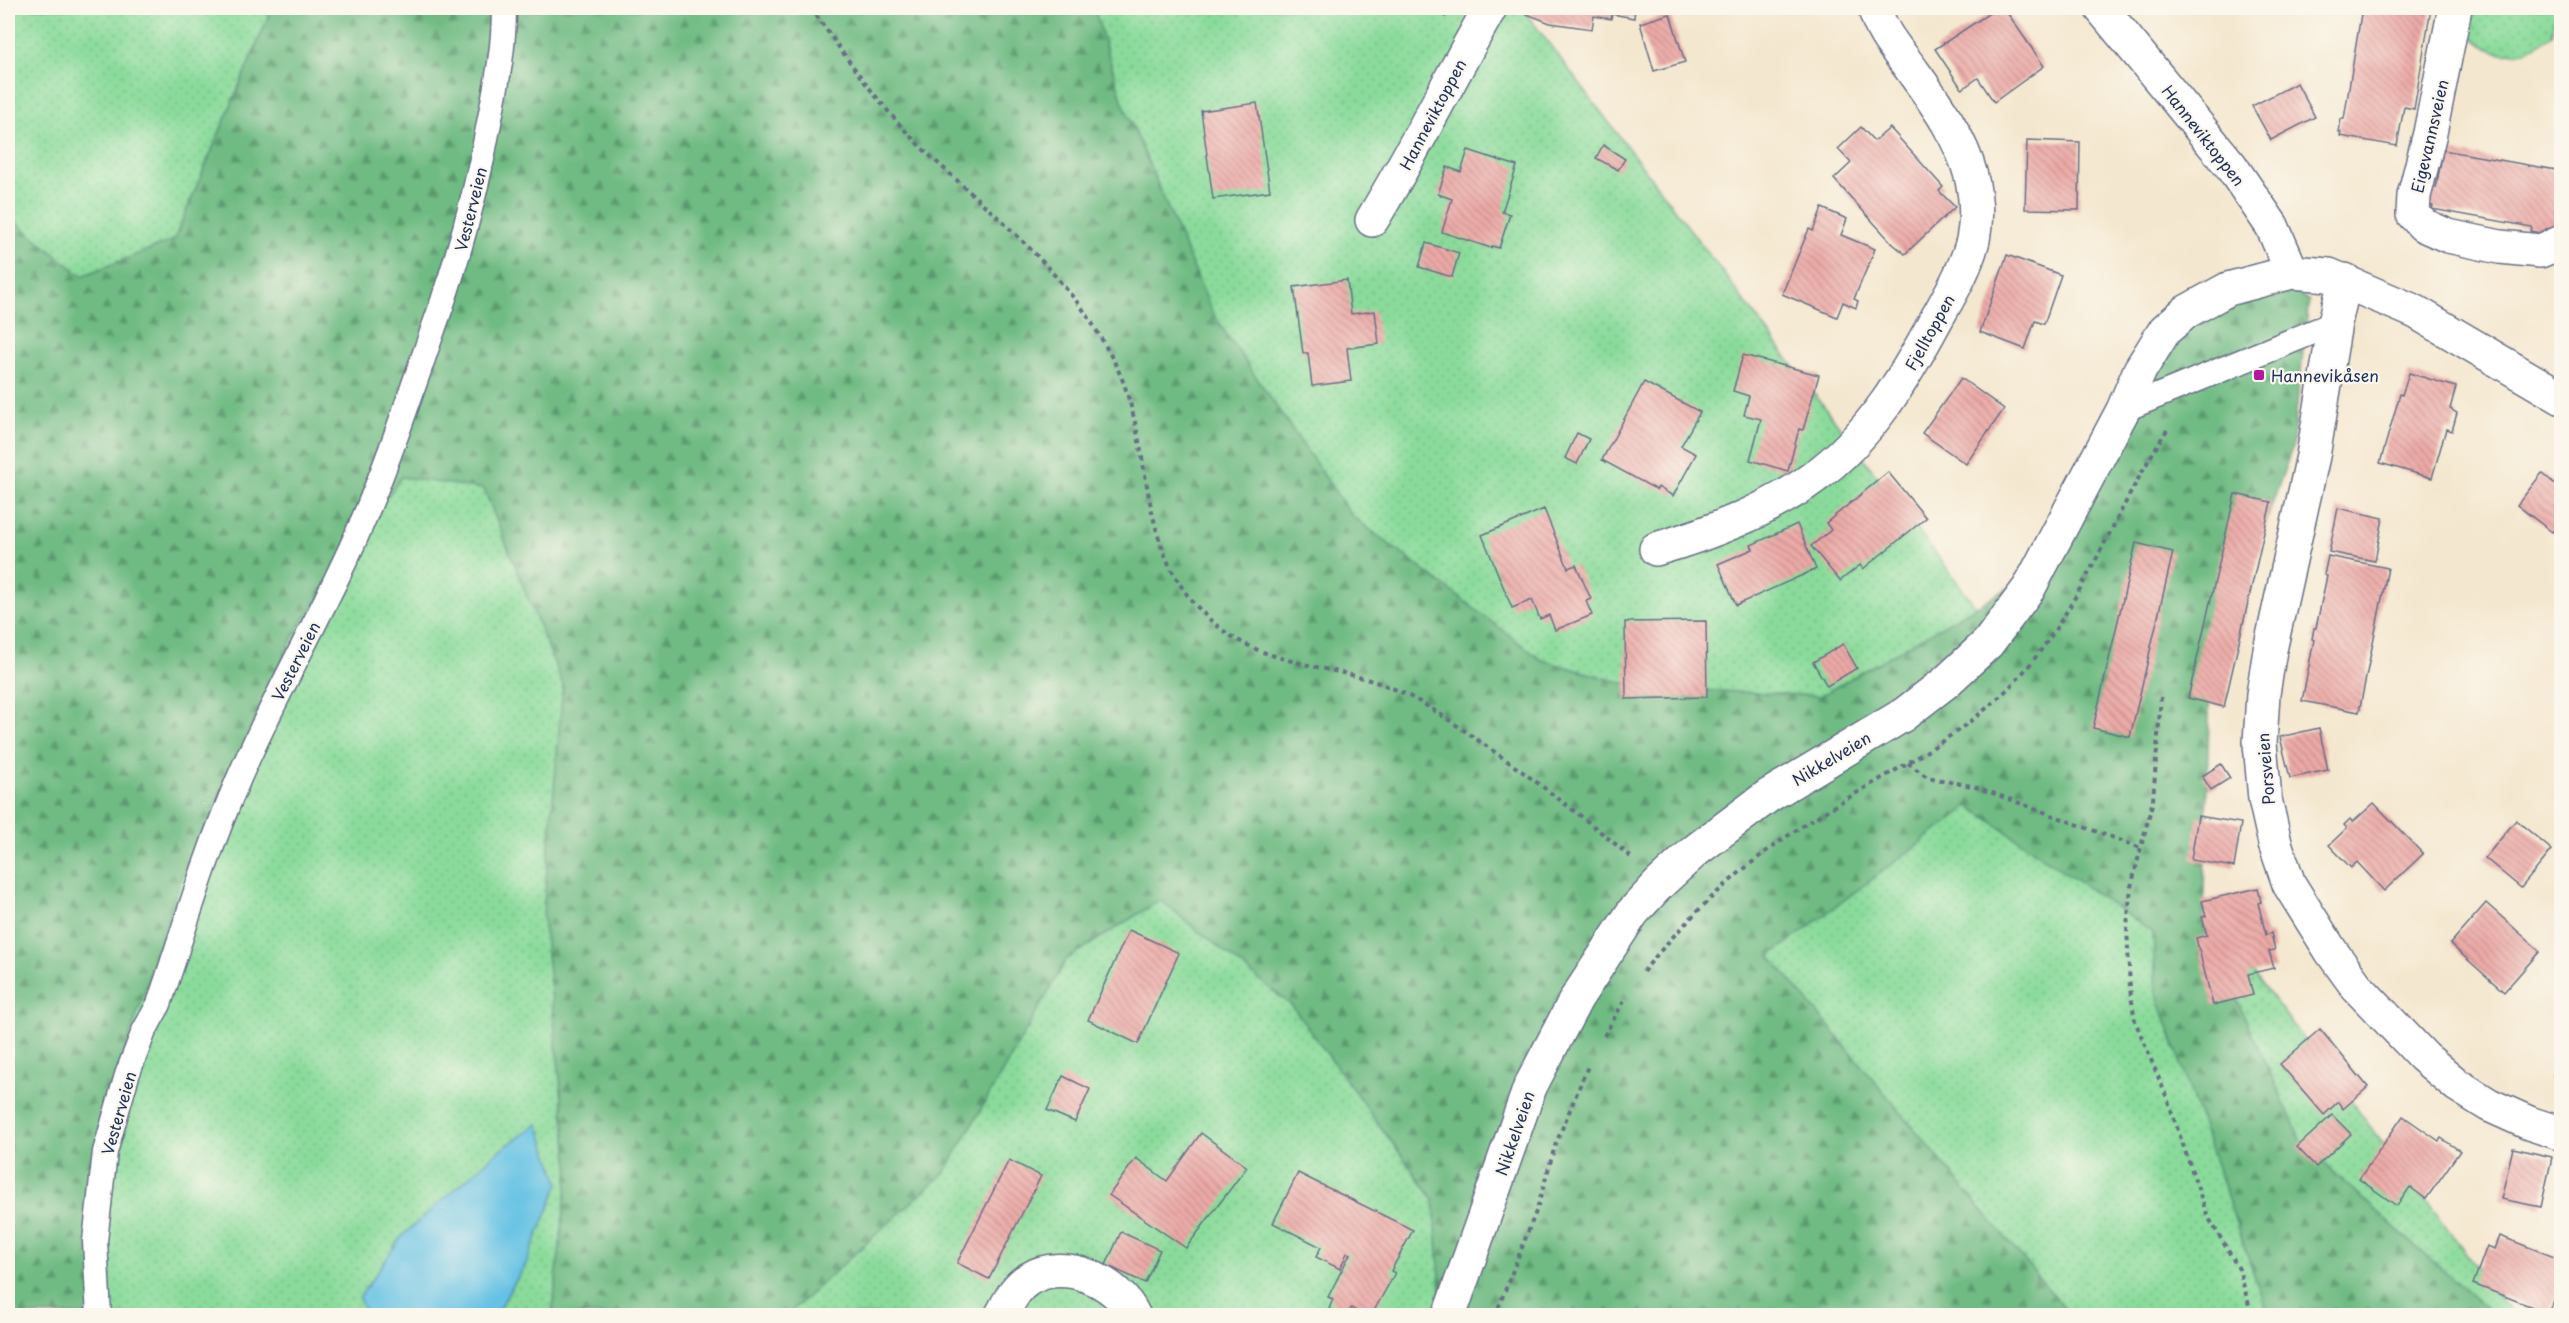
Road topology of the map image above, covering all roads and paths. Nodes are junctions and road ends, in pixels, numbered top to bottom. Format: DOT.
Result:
graph roads {
  1 [pos="504,8"];
  2 [pos="811,8"];
  3 [pos="1490,8"];
  4 [pos="1875,8"];
  5 [pos="2101,8"];
  6 [pos="2455,8"];
  7 [pos="1372,220"];
  8 [pos="2562,242"];
  9 [pos="2292,272"];
  10 [pos="2345,280"];
  11 [pos="2335,323"];
  12 [pos="2562,398"];
  13 [pos="2123,410"];
  14 [pos="2171,424"];
  15 [pos="1656,549"];
  16 [pos="2161,697"];
  17 [pos="1908,763"];
  18 [pos="2141,848"];
  19 [pos="1635,861"];
  20 [pos="1638,979"];
  21 [pos="1626,998"];
  22 [pos="1598,1045"];
  23 [pos="1588,1065"];
  24 [pos="2562,1134"];
  25 [pos="99,1316"];
  26 [pos="1001,1316"];
  27 [pos="1134,1316"];
  28 [pos="1449,1316"];
  29 [pos="1495,1316"];
  30 [pos="2252,1316"];
  1 -- 25 [label="lane, Vesterveien"];
  2 -- 19 [label="path"];
  3 -- 7 [label="street, Hanneviktoppen"];
  4 -- 15 [label="street, Fjelltoppen"];
  5 -- 9 [label="street, Hanneviktoppen"];
  6 -- 8 [label="street, Eigevannsveien"];
  9 -- 10 [label="street"];
  9 -- 13 [label="street, Nikkelveien"];
  10 -- 11 [label="street, Porsveien"];
  10 -- 12 [label="street"];
  11 -- 13 [label="lane"];
  11 -- 24 [label="street, Porsveien"];
  13 -- 28 [label="street, Nikkelveien"];
  14 -- 17 [label="path"];
  16 -- 18 [label="path"];
  17 -- 18 [label="path"];
  17 -- 20 [label="path"];
  18 -- 30 [label="path"];
  21 -- 22 [label="path"];
  23 -- 29 [label="path"];
  26 -- 27 [label="street"];
}
